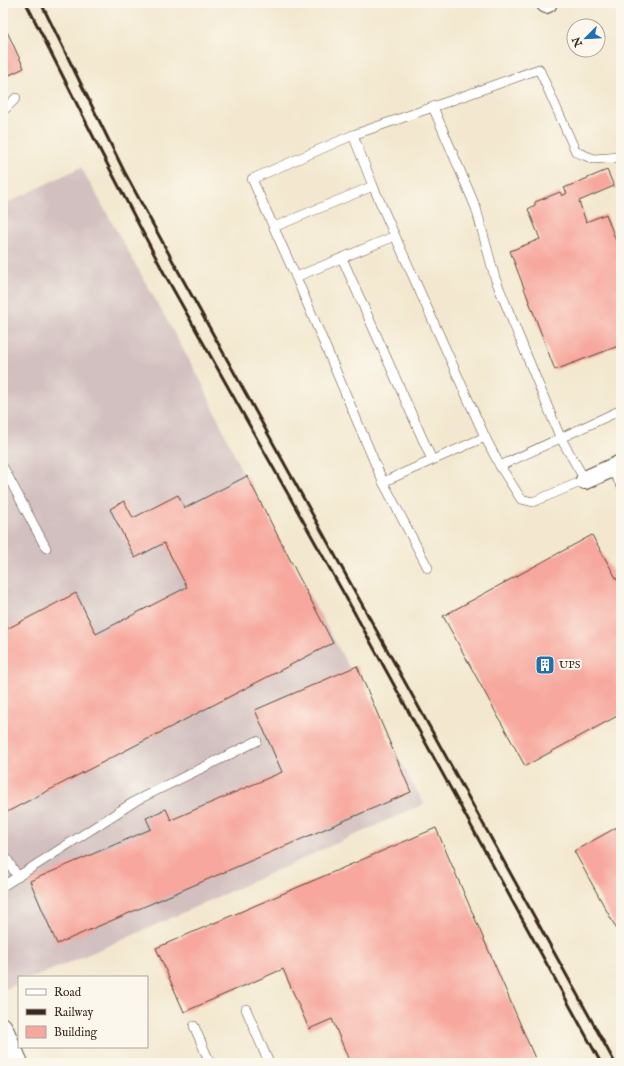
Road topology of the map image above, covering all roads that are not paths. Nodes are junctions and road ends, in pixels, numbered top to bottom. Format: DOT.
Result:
graph roads {
  1 [pos="16,98"];
  2 [pos="433,107"];
  3 [pos="3,111"];
  4 [pos="353,135"];
  5 [pos="621,157"];
  6 [pos="373,186"];
  7 [pos="274,227"];
  8 [pos="395,236"];
  9 [pos="342,258"];
  10 [pos="296,277"];
  11 [pos="621,410"];
  12 [pos="485,437"];
  13 [pos="560,437"];
  14 [pos="432,460"];
  15 [pos="500,466"];
  16 [pos="616,466"];
  17 [pos="3,467"];
  18 [pos="585,480"];
  19 [pos="383,482"];
  20 [pos="621,485"];
  21 [pos="46,548"];
  22 [pos="428,568"];
  23 [pos="257,741"];
  24 [pos="3,853"];
  25 [pos="18,877"];
  26 [pos="3,886"];
  27 [pos="246,1009"];
  28 [pos="194,1026"];
  29 [pos="5,1036"];
  30 [pos="19,1063"];
  31 [pos="210,1063"];
  32 [pos="269,1063"];
  1 -- 3 [label="lane"];
  2 -- 4 [label="lane"];
  2 -- 5 [label="lane"];
  2 -- 13 [label="lane"];
  4 -- 6 [label="lane"];
  4 -- 7 [label="lane"];
  6 -- 7 [label="lane"];
  6 -- 8 [label="lane"];
  7 -- 10 [label="lane"];
  8 -- 9 [label="lane"];
  8 -- 12 [label="lane"];
  9 -- 10 [label="lane"];
  9 -- 14 [label="lane"];
  10 -- 19 [label="lane"];
  11 -- 13 [label="lane"];
  12 -- 14 [label="lane"];
  12 -- 15 [label="lane"];
  13 -- 15 [label="lane"];
  13 -- 18 [label="lane"];
  14 -- 19 [label="lane"];
  15 -- 18 [label="lane"];
  16 -- 18 [label="street"];
  16 -- 20 [label="lane"];
  17 -- 21 [label="lane"];
  19 -- 22 [label="lane"];
  23 -- 25 [label="lane"];
  24 -- 25 [label="lane"];
  25 -- 26 [label="lane"];
  27 -- 32 [label="lane"];
  28 -- 31 [label="lane"];
  29 -- 30 [label="street"];
}
